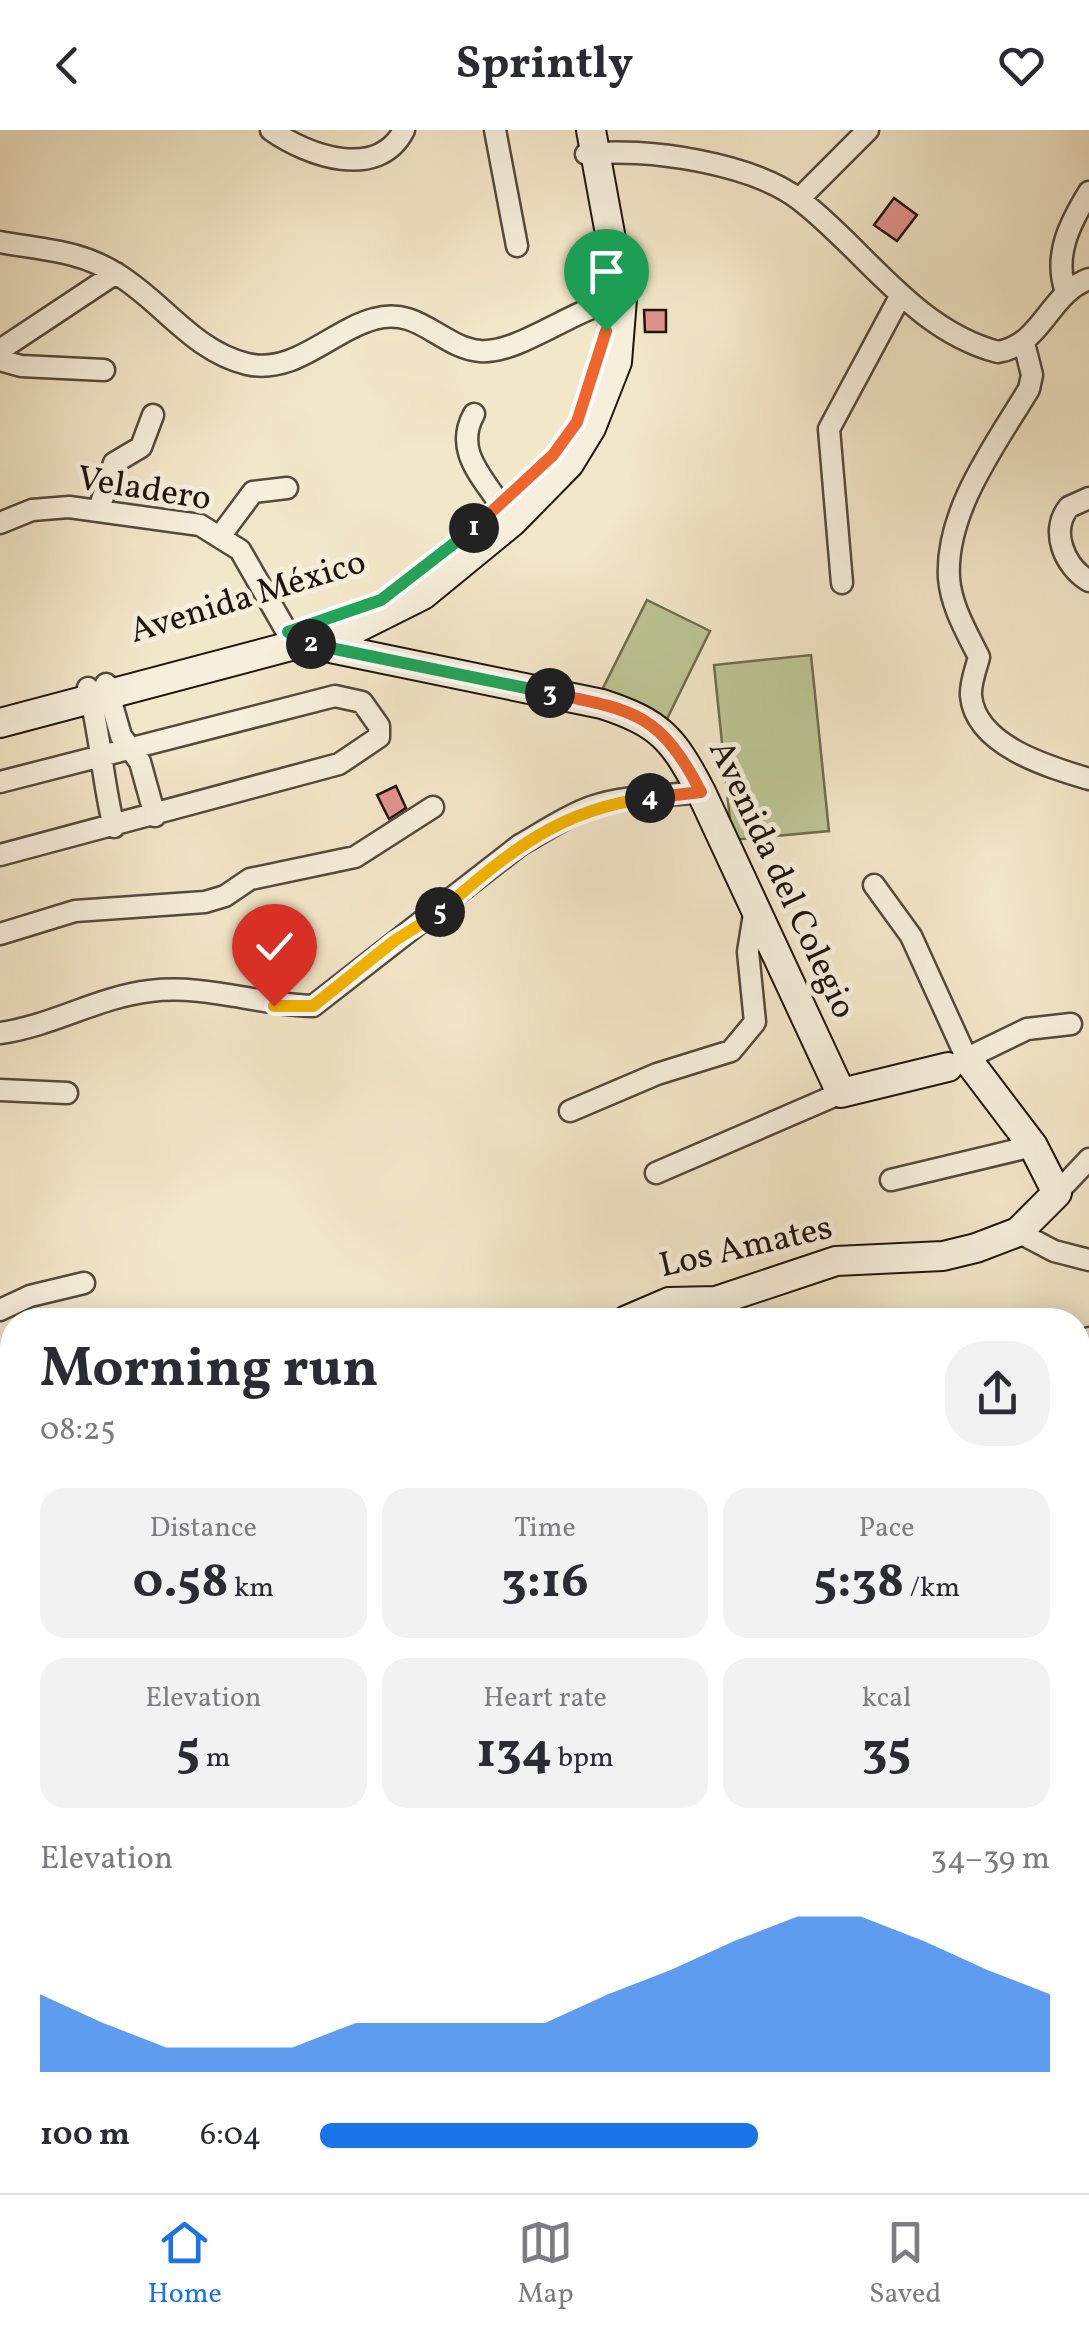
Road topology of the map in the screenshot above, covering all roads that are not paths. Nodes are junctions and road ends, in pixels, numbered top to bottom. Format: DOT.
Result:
graph roads {
  1 [pos="271,130"];
  2 [pos="404,130"];
  3 [pos="495,130"];
  4 [pos="868,130"];
  5 [pos="590,142"];
  6 [pos="1089,192"];
  7 [pos="798,198"];
  8 [pos="0,242"];
  9 [pos="516,246"];
  10 [pos="116,273"];
  11 [pos="1089,279"];
  12 [pos="1066,292"];
  13 [pos="902,295"];
  14 [pos="615,300"];
  15 [pos="1024,343"];
  16 [pos="0,350"];
  17 [pos="0,360"];
  18 [pos="104,370"];
  19 [pos="474,414"];
  20 [pos="153,415"];
  21 [pos="287,488"];
  22 [pos="1089,498"];
  23 [pos="501,506"];
  24 [pos="99,509"];
  25 [pos="0,523"];
  26 [pos="221,536"];
  27 [pos="1089,582"];
  28 [pos="842,583"];
  29 [pos="299,638"];
  30 [pos="98,691"];
  31 [pos="0,709"];
  32 [pos="0,723"];
  33 [pos="130,749"];
  34 [pos="103,756"];
  35 [pos="1089,778"];
  36 [pos="0,782"];
  37 [pos="701,792"];
  38 [pos="433,807"];
  39 [pos="154,816"];
  40 [pos="114,828"];
  41 [pos="0,855"];
  42 [pos="874,885"];
  43 [pos="754,914"];
  44 [pos="0,934"];
  45 [pos="1071,1024"];
  46 [pos="0,1033"];
  47 [pos="958,1063"];
  48 [pos="0,1090"];
  49 [pos="67,1093"];
  50 [pos="841,1093"];
  51 [pos="570,1111"];
  52 [pos="1033,1146"];
  53 [pos="1089,1159"];
  54 [pos="656,1174"];
  55 [pos="890,1180"];
  56 [pos="1058,1194"];
  57 [pos="1018,1232"];
  58 [pos="1089,1260"];
  59 [pos="84,1283"];
  60 [pos="4,1308"];
  61 [pos="655,1308"];
  1 -- 2 [label="street"];
  3 -- 9 [label="street"];
  4 -- 7 [label="street"];
  5 -- 7 [label="street"];
  5 -- 14 [label="street, Avenida México"];
  6 -- 12 [label="street"];
  7 -- 13 [label="street"];
  8 -- 10 [label="street"];
  10 -- 14 [label="street"];
  10 -- 16 [label="street"];
  11 -- 12 [label="street"];
  12 -- 15 [label="street"];
  13 -- 15 [label="street"];
  13 -- 28 [label="street"];
  14 -- 23 [label="street, Avenida México"];
  14 -- 29 [label="street, Avenida México"];
  15 -- 35 [label="street"];
  17 -- 18 [label="street"];
  19 -- 23 [label="street"];
  20 -- 24 [label="street"];
  21 -- 26 [label="street"];
  22 -- 27 [label="street"];
  23 -- 29 [label="street, Avenida México"];
  24 -- 25 [label="street, Veladero"];
  24 -- 26 [label="street, Veladero"];
  26 -- 29 [label="street, Veladero"];
  29 -- 30 [label="street, Avenida México"];
  29 -- 37 [label="street, Avenida del Colegio"];
  30 -- 31 [label="street, Avenida México"];
  30 -- 32 [label="street, Avenida México"];
  30 -- 33 [label="street"];
  30 -- 34 [label="street"];
  33 -- 34 [label="street"];
  33 -- 39 [label="street"];
  33 -- 39 [label="street"];
  34 -- 36 [label="street"];
  34 -- 40 [label="street"];
  37 -- 43 [label="street, Avenida del Colegio"];
  37 -- 46 [label="street"];
  38 -- 44 [label="street"];
  39 -- 40 [label="street"];
  40 -- 41 [label="street"];
  42 -- 47 [label="street"];
  43 -- 50 [label="street, Avenida del Colegio"];
  43 -- 51 [label="street"];
  45 -- 47 [label="street"];
  47 -- 50 [label="street"];
  47 -- 52 [label="street"];
  48 -- 49 [label="street"];
  50 -- 54 [label="street"];
  52 -- 55 [label="street"];
  52 -- 56 [label="street"];
  53 -- 56 [label="street, Los Amates"];
  56 -- 57 [label="street, Los Amates"];
  57 -- 58 [label="street"];
  57 -- 61 [label="street, Los Amates"];
  59 -- 60 [label="street"];
}
